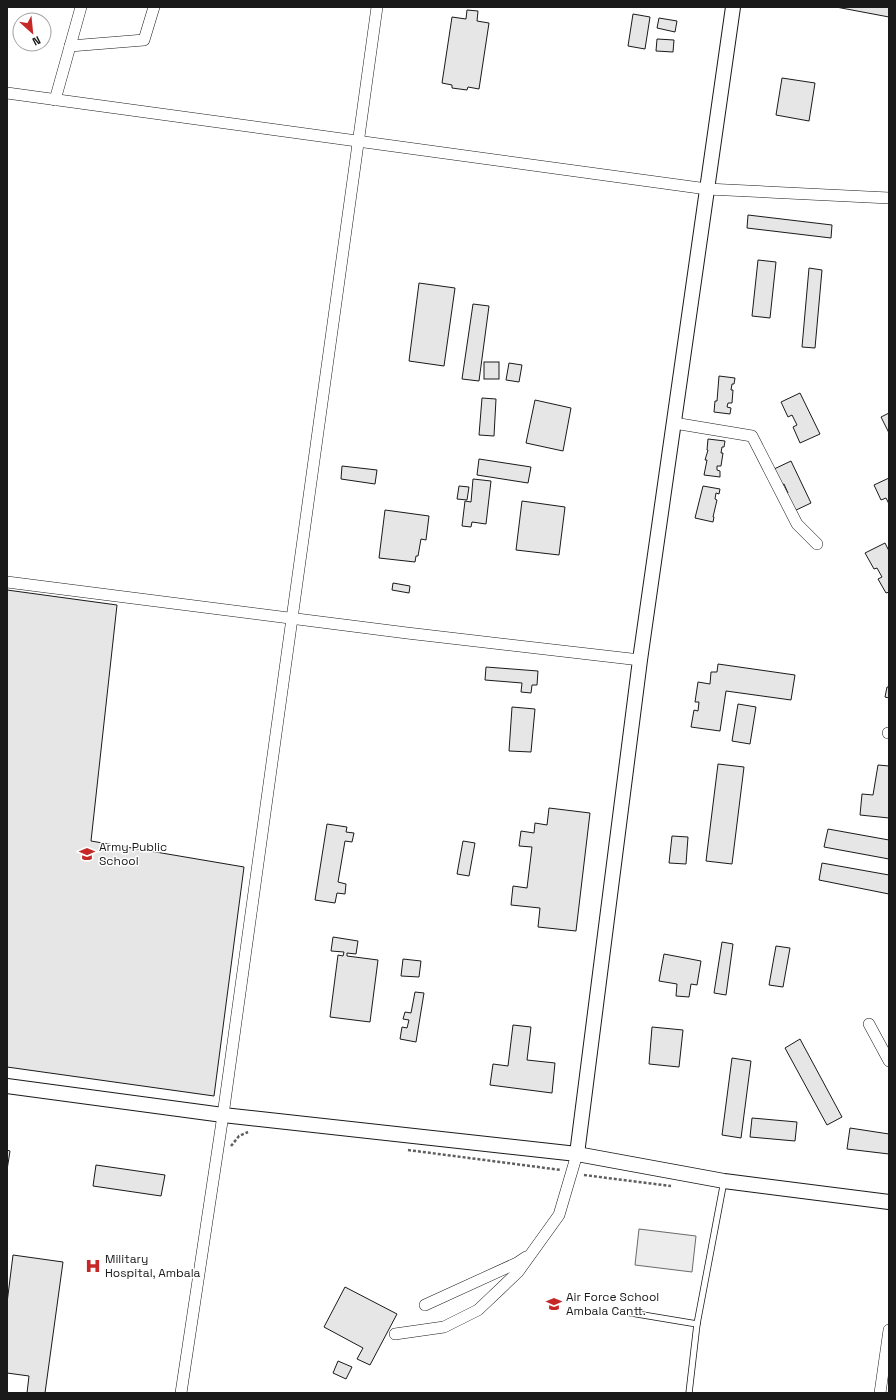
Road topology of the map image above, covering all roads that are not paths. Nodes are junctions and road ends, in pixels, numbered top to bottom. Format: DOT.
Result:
graph roads {
  1 [pos="81,7"];
  2 [pos="154,7"];
  3 [pos="377,7"];
  4 [pos="733,7"];
  5 [pos="70,46"];
  6 [pos="7,94"];
  7 [pos="55,100"];
  8 [pos="358,141"];
  9 [pos="707,189"];
  10 [pos="889,198"];
  11 [pos="674,422"];
  12 [pos="817,544"];
  13 [pos="7,582"];
  14 [pos="292,618"];
  15 [pos="640,660"];
  16 [pos="868,1024"];
  17 [pos="889,1061"];
  18 [pos="7,1086"];
  19 [pos="223,1115"];
  20 [pos="577,1154"];
  21 [pos="724,1181"];
  22 [pos="889,1202"];
  23 [pos="531,1254"];
  24 [pos="425,1305"];
  25 [pos="625,1312"];
  26 [pos="697,1324"];
  27 [pos="889,1330"];
  28 [pos="395,1334"];
  29 [pos="181,1393"];
  30 [pos="689,1393"];
  31 [pos="880,1393"];
  1 -- 5 [label="street"];
  2 -- 5 [label="street"];
  3 -- 8 [label="street"];
  4 -- 9 [label="street"];
  5 -- 7 [label="street"];
  6 -- 7 [label="street"];
  7 -- 8 [label="street"];
  8 -- 9 [label="street"];
  8 -- 14 [label="street"];
  9 -- 10 [label="street"];
  9 -- 11 [label="street"];
  11 -- 12 [label="street"];
  11 -- 15 [label="street"];
  13 -- 14 [label="street"];
  14 -- 15 [label="street"];
  14 -- 19 [label="street"];
  15 -- 20 [label="street"];
  16 -- 17 [label="street"];
  18 -- 19 [label="street"];
  19 -- 20 [label="street"];
  19 -- 29 [label="street"];
  20 -- 21 [label="street"];
  20 -- 23 [label="street"];
  21 -- 22 [label="street"];
  21 -- 26 [label="lane"];
  23 -- 24 [label="street"];
  23 -- 28 [label="street"];
  25 -- 26 [label="lane"];
  26 -- 30 [label="lane"];
  27 -- 31 [label="street"];
}
